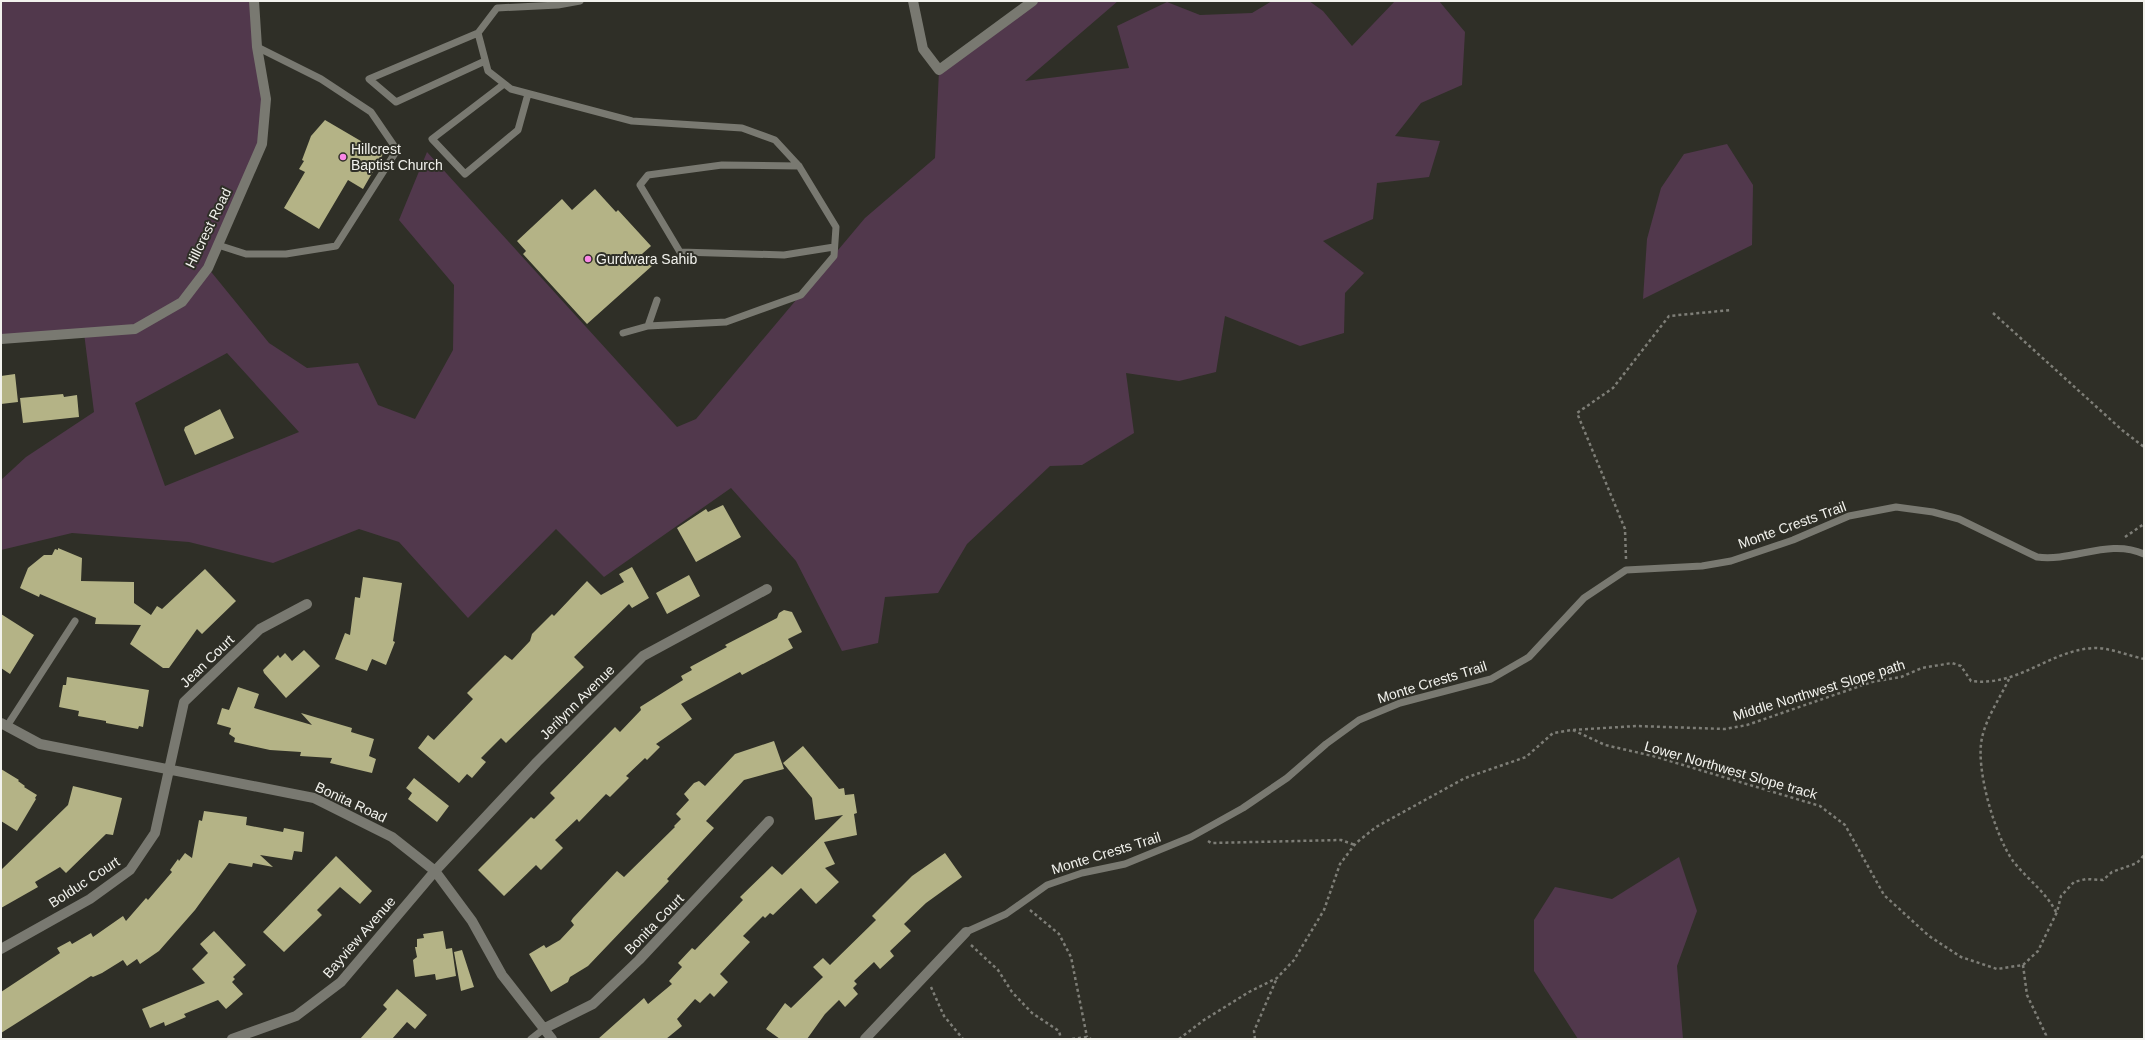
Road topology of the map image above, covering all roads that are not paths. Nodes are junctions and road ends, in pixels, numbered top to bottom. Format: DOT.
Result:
graph roads {
  1 [pos="254,1"];
  2 [pos="580,1"];
  3 [pos="913,1"];
  4 [pos="1033,1"];
  5 [pos="478,33"];
  6 [pos="257,47"];
  7 [pos="485,61"];
  8 [pos="504,84"];
  9 [pos="528,94"];
  10 [pos="799,166"];
  11 [pos="218,245"];
  12 [pos="834,247"];
  13 [pos="657,300"];
  14 [pos="648,326"];
  15 [pos="623,333"];
  16 [pos="1,339"];
  17 [pos="2144,554"];
  18 [pos="767,589"];
  19 [pos="308,604"];
  20 [pos="75,621"];
  21 [pos="4,724"];
  22 [pos="168,769"];
  23 [pos="769,821"];
  24 [pos="435,871"];
  25 [pos="964,934"];
  26 [pos="1,949"];
  27 [pos="545,1028"];
  28 [pos="232,1039"];
  29 [pos="531,1039"];
  30 [pos="552,1039"];
  31 [pos="865,1039"];
  1 -- 6 [label="street, Hillcrest Road"];
  2 -- 5 [label="lane"];
  3 -- 4 [label="street"];
  5 -- 7 [label="lane"];
  5 -- 7 [label="lane"];
  6 -- 11 [label="street, Hillcrest Road"];
  6 -- 11 [label="lane"];
  7 -- 8 [label="lane"];
  8 -- 9 [label="lane"];
  8 -- 9 [label="lane"];
  9 -- 10 [label="lane"];
  10 -- 12 [label="lane"];
  10 -- 12 [label="lane"];
  11 -- 16 [label="street, Hillcrest Road"];
  12 -- 14 [label="lane"];
  13 -- 14 [label="lane"];
  14 -- 15 [label="lane"];
  17 -- 25 [label="lane, Monte Crests Trail"];
  18 -- 24 [label="street, Jerilynn Avenue"];
  19 -- 22 [label="street, Jean Court"];
  20 -- 21 [label="lane"];
  21 -- 22 [label="street, Bonita Road"];
  22 -- 24 [label="street, Bonita Road"];
  22 -- 26 [label="street, Bolduc Court"];
  23 -- 27 [label="street, Bonita Court"];
  24 -- 27 [label="street, Bonita Road"];
  24 -- 28 [label="street, Bayview Avenue"];
  25 -- 31 [label="street"];
  27 -- 29 [label="lane"];
  27 -- 30 [label="street, Bonita Road"];
}
